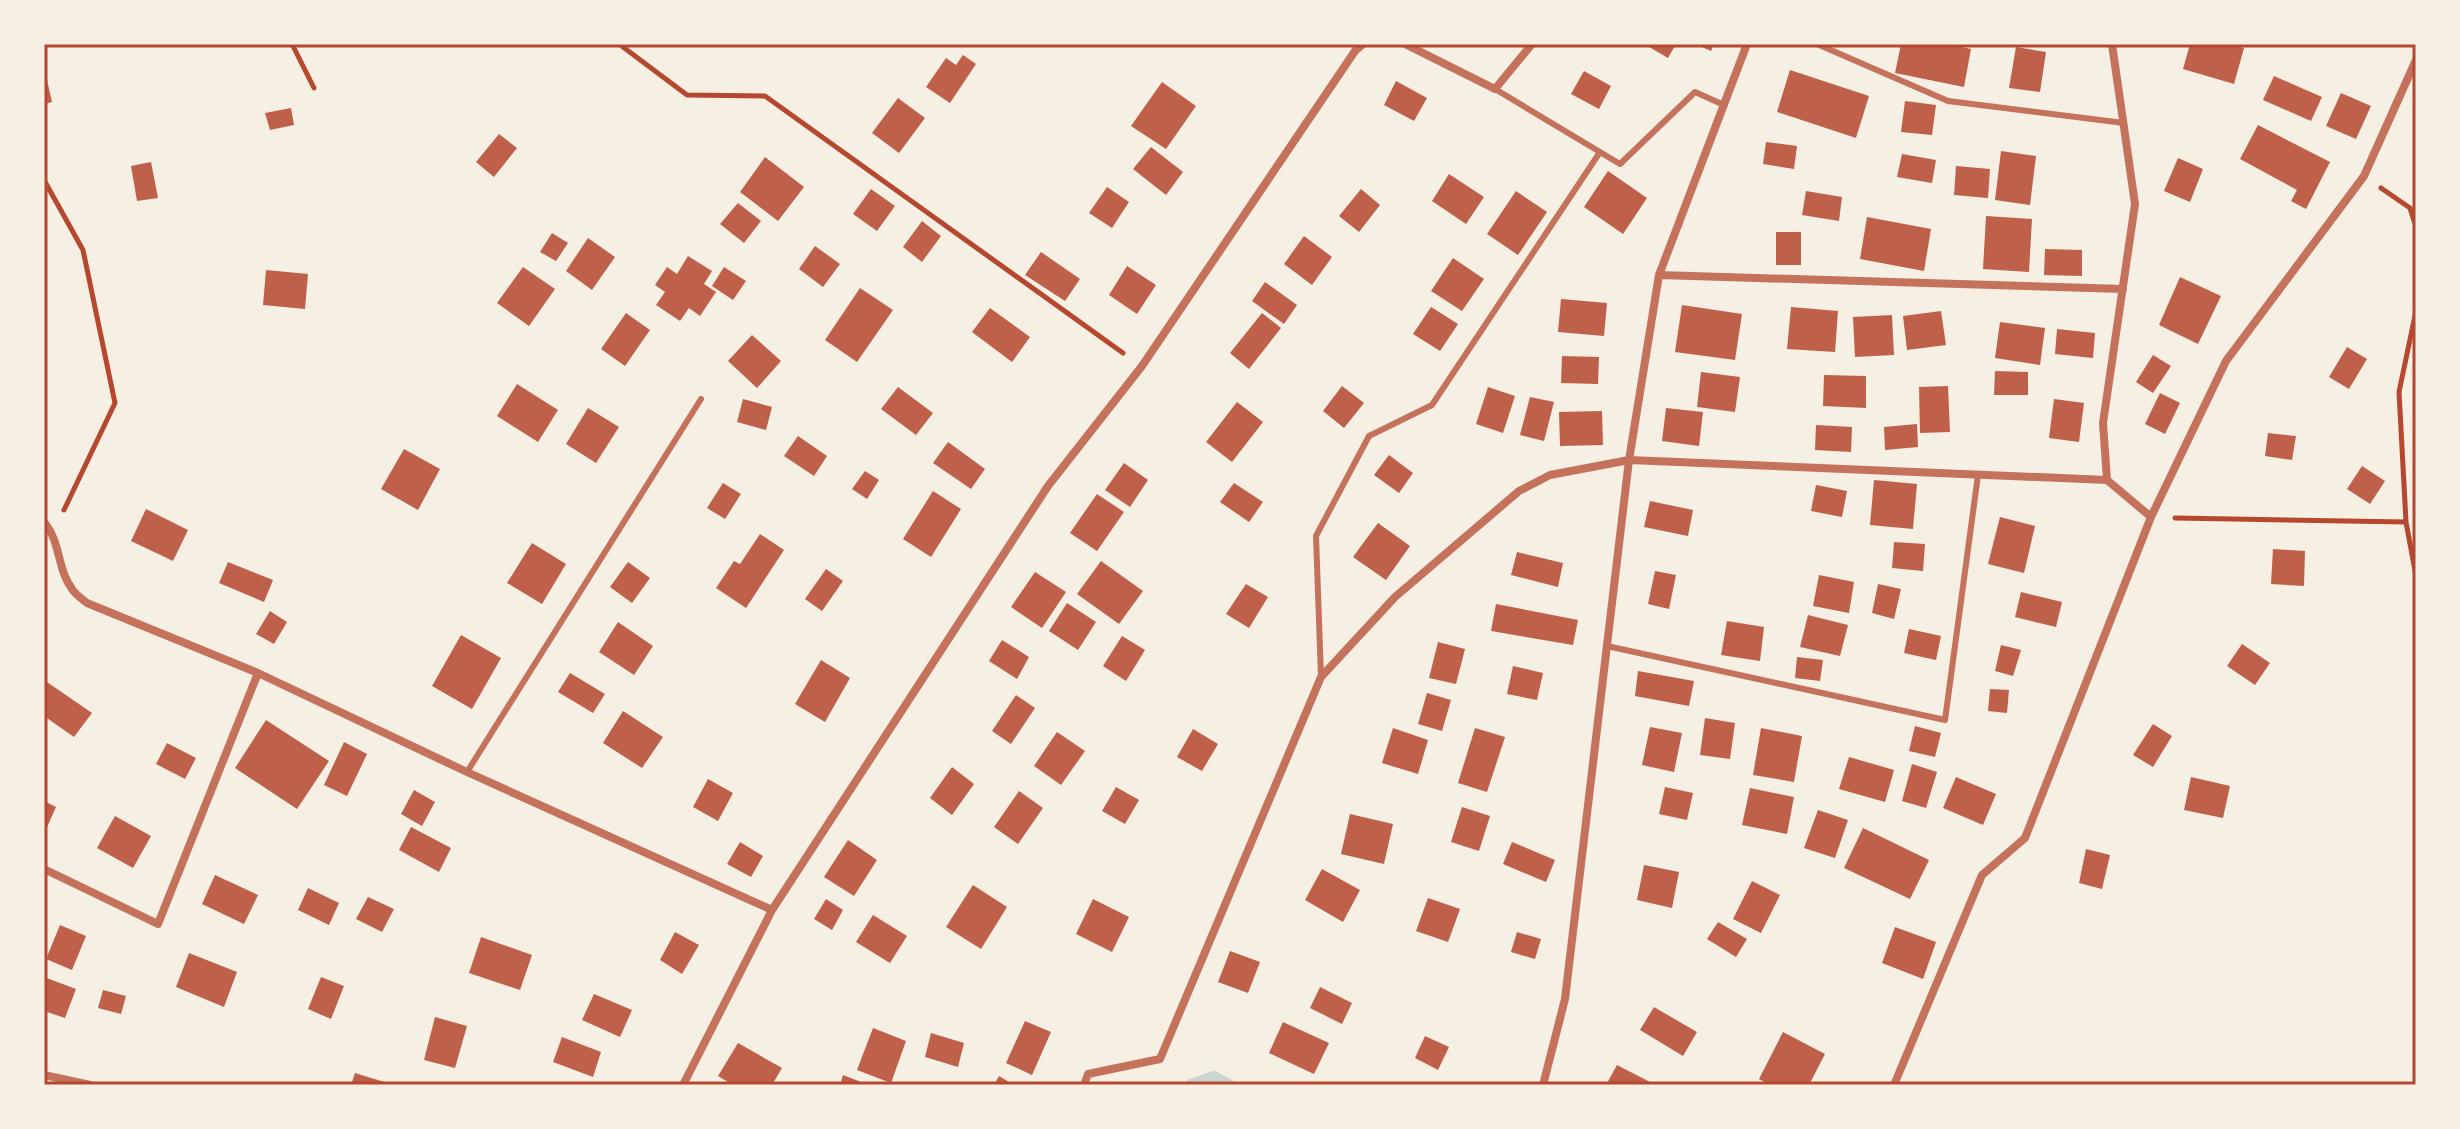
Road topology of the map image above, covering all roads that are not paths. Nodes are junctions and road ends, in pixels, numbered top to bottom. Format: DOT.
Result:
graph roads {
  1 [pos="1363,44"];
  2 [pos="1405,44"];
  3 [pos="1532,44"];
  4 [pos="1747,44"];
  5 [pos="1817,44"];
  6 [pos="2112,44"];
  7 [pos="2416,60"];
  8 [pos="1495,89"];
  9 [pos="1724,105"];
  10 [pos="2124,123"];
  11 [pos="1600,152"];
  12 [pos="1659,275"];
  13 [pos="2123,289"];
  14 [pos="701,399"];
  15 [pos="1629,460"];
  16 [pos="1978,475"];
  17 [pos="2107,480"];
  18 [pos="2151,517"];
  19 [pos="44,522"];
  20 [pos="1607,646"];
  21 [pos="258,673"];
  22 [pos="1321,677"];
  23 [pos="467,772"];
  24 [pos="44,869"];
  25 [pos="772,910"];
  26 [pos="44,1075"];
  27 [pos="1547,1084"];
  28 [pos="90,1085"];
  29 [pos="683,1085"];
  30 [pos="1084,1085"];
  31 [pos="1894,1085"];
  1 -- 25 [label="street"];
  2 -- 8 [label="street"];
  3 -- 8 [label="street"];
  4 -- 9 [label="street"];
  5 -- 10 [label="lane"];
  6 -- 10 [label="street"];
  7 -- 18 [label="street"];
  8 -- 11 [label="lane"];
  9 -- 11 [label="lane"];
  9 -- 12 [label="street"];
  10 -- 13 [label="street"];
  11 -- 22 [label="lane"];
  12 -- 13 [label="street"];
  12 -- 15 [label="street"];
  13 -- 17 [label="street"];
  14 -- 23 [label="lane"];
  15 -- 16 [label="street"];
  15 -- 20 [label="street"];
  15 -- 22 [label="street"];
  16 -- 17 [label="street"];
  16 -- 20 [label="lane"];
  17 -- 18 [label="street"];
  18 -- 31 [label="street"];
  19 -- 21 [label="street"];
  20 -- 27 [label="street"];
  21 -- 23 [label="street"];
  21 -- 24 [label="street"];
  22 -- 30 [label="street"];
  23 -- 25 [label="street"];
  25 -- 29 [label="street"];
  26 -- 28 [label="street"];
}
